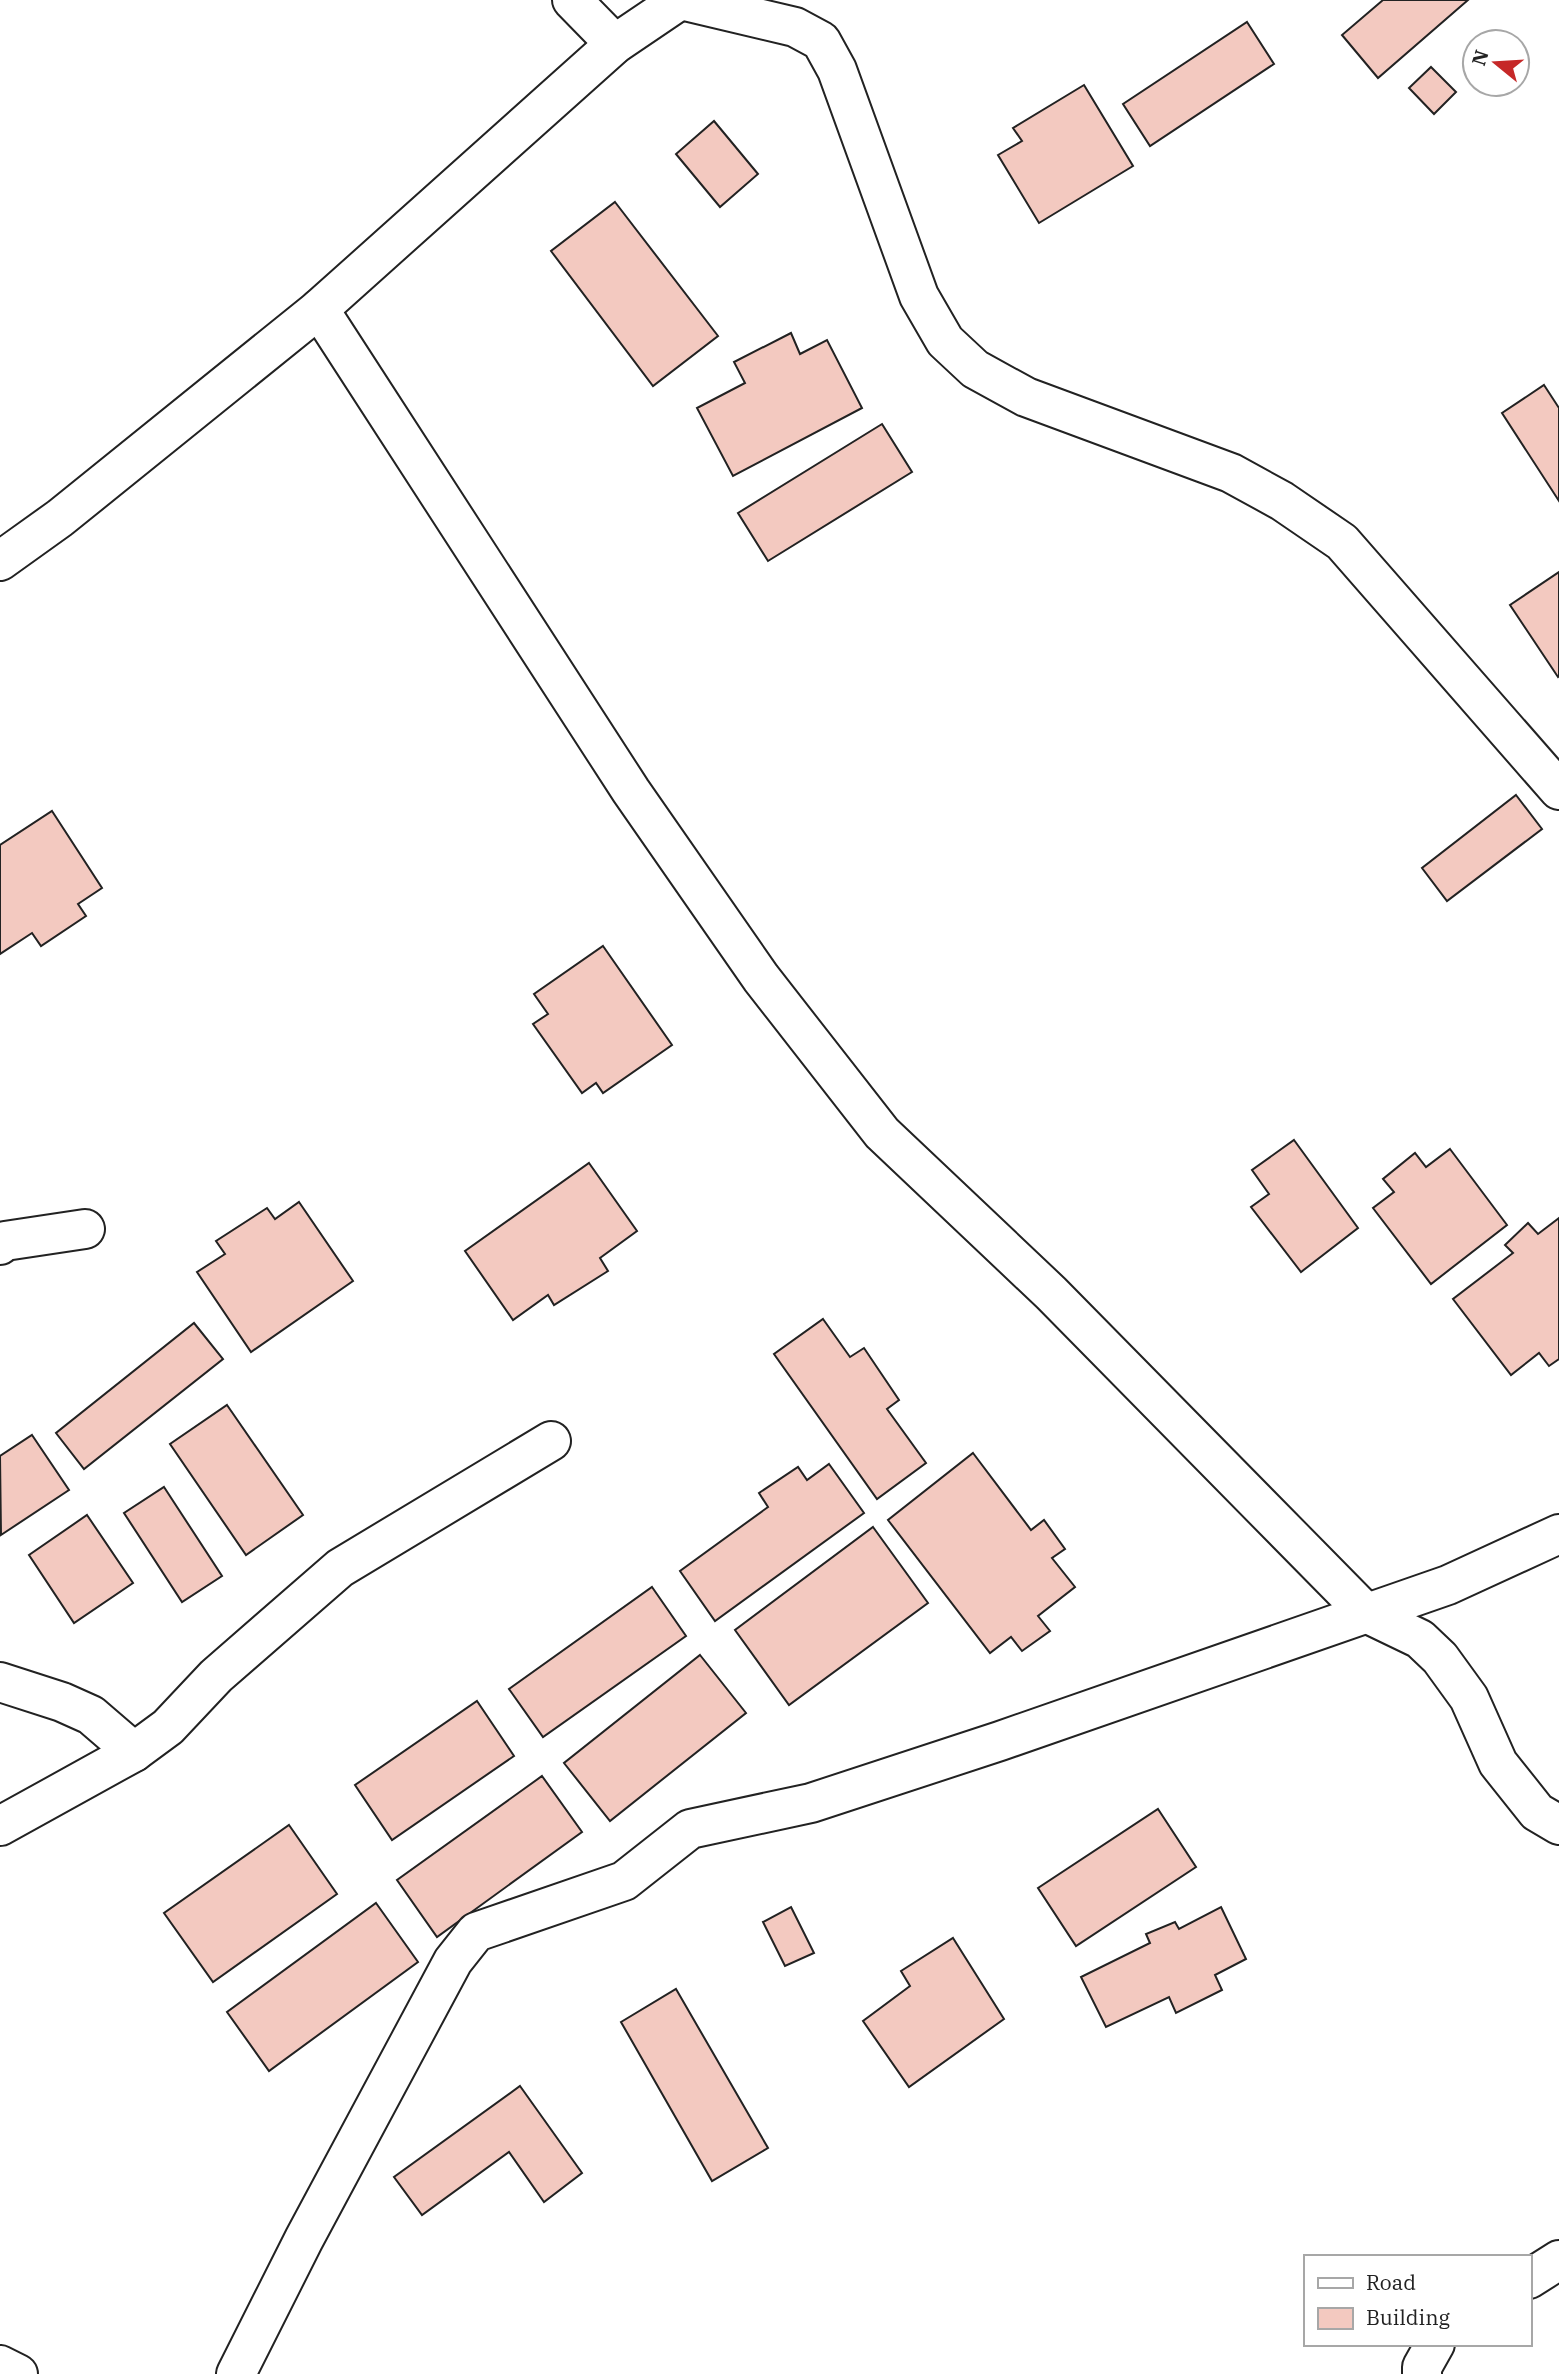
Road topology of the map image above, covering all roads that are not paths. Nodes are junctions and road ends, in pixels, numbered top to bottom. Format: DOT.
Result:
graph roads {
  1 [pos="572,0"];
  2 [pos="680,0"];
  3 [pos="615,44"];
  4 [pos="319,309"];
  5 [pos="0,561"];
  6 [pos="1559,790"];
  7 [pos="85,1229"];
  8 [pos="0,1245"];
  9 [pos="551,1441"];
  10 [pos="1559,1534"];
  11 [pos="1366,1613"];
  12 [pos="0,1682"];
  13 [pos="134,1752"];
  14 [pos="1559,1825"];
  15 [pos="0,1826"];
  16 [pos="1559,2260"];
  17 [pos="1531,2277"];
  18 [pos="1434,2346"];
  19 [pos="0,2365"];
  20 [pos="18,2374"];
  21 [pos="236,2374"];
  22 [pos="1422,2374"];
  1 -- 3 [label="street"];
  2 -- 3 [label="street"];
  2 -- 6 [label="street"];
  3 -- 4 [label="street"];
  4 -- 5 [label="street"];
  4 -- 11 [label="street"];
  7 -- 8 [label="street"];
  9 -- 13 [label="street"];
  10 -- 11 [label="street"];
  11 -- 14 [label="street"];
  11 -- 21 [label="street"];
  12 -- 13 [label="street"];
  13 -- 15 [label="street"];
  16 -- 17 [label="street"];
  18 -- 22 [label="street"];
  19 -- 20 [label="street"];
}
